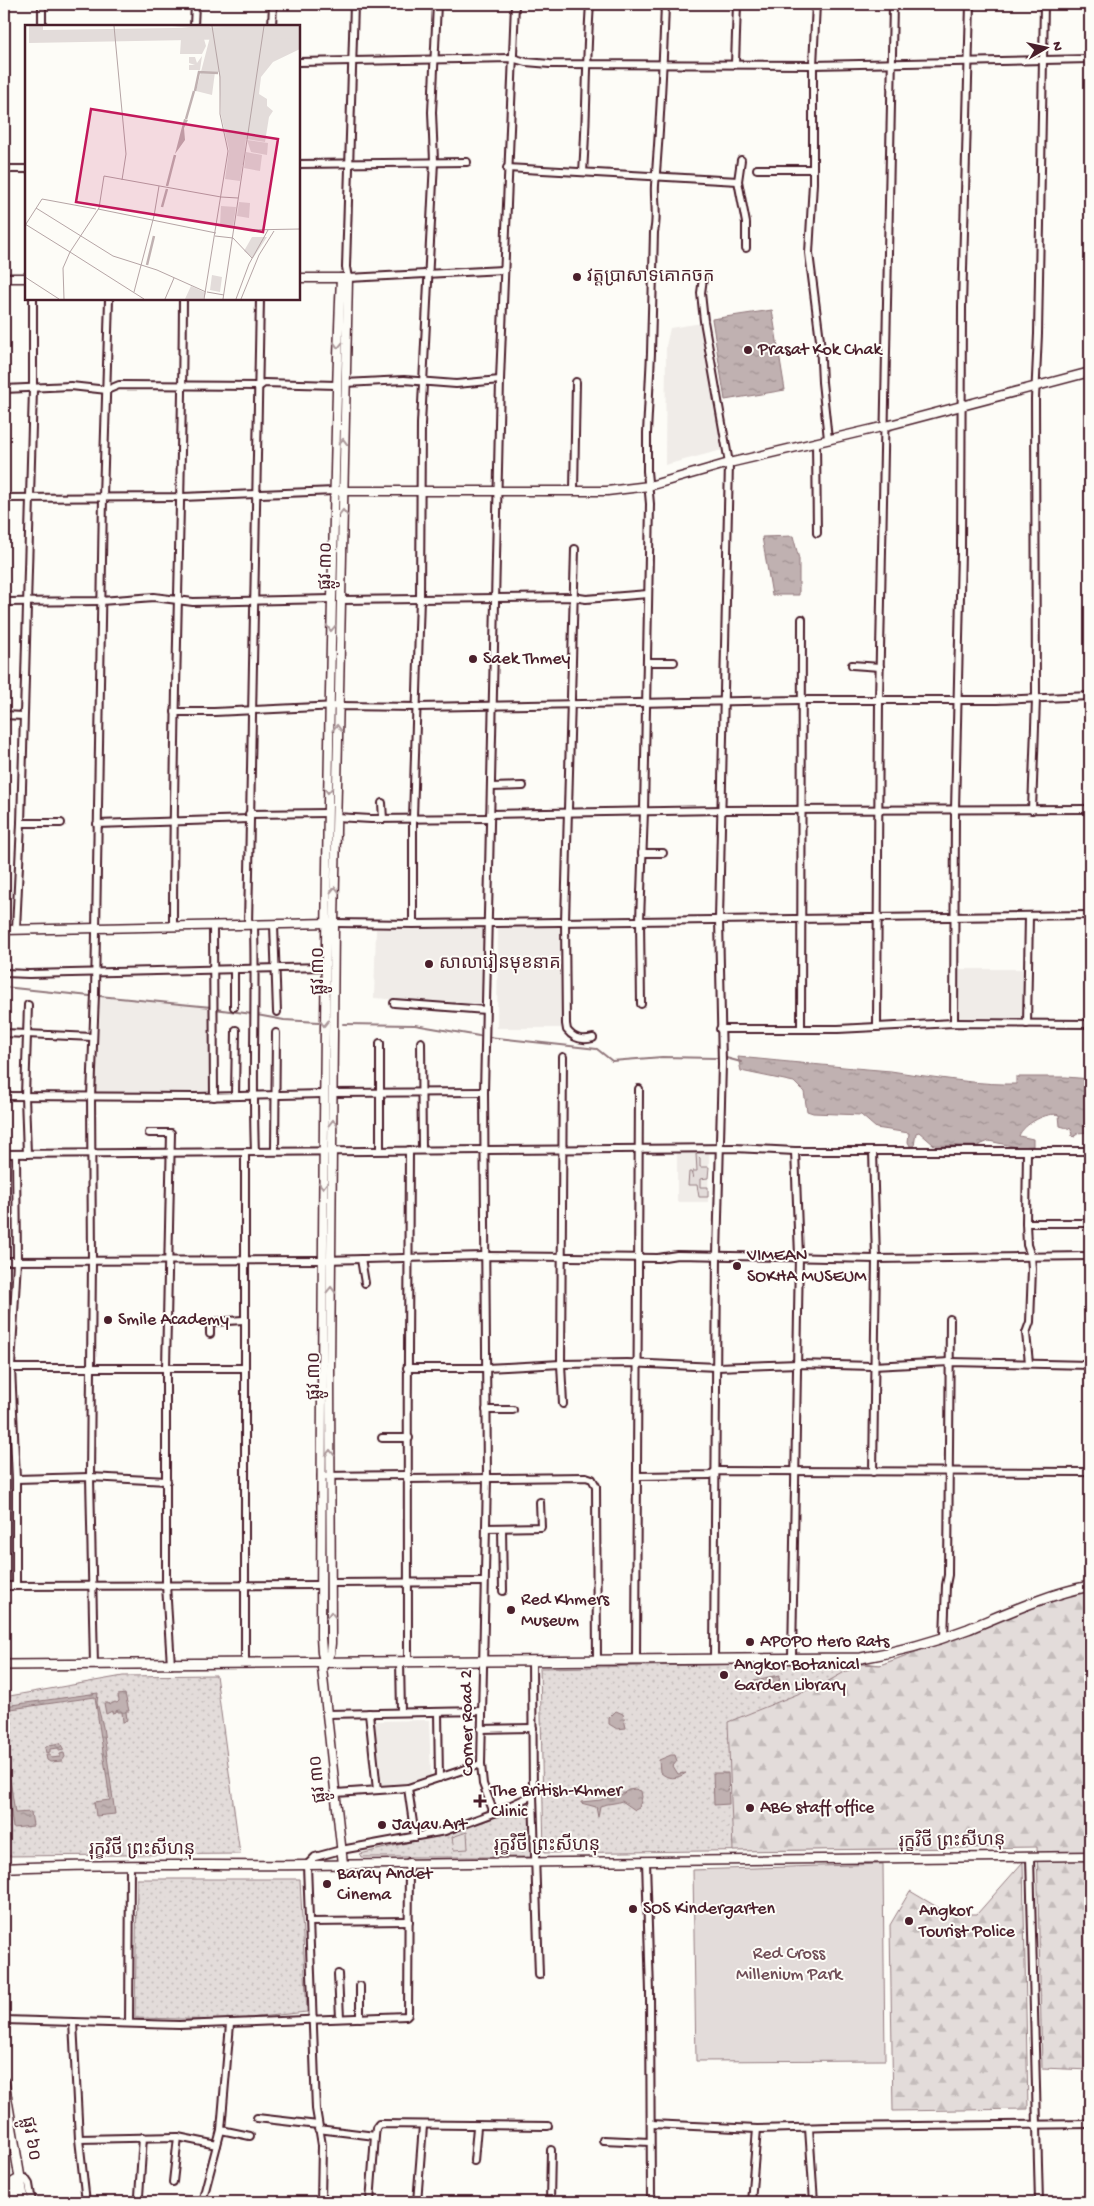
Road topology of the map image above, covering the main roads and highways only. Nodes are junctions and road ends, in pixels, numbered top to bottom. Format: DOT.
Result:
graph roads {
  1 [pos="1090,1586"];
  2 [pos="4,1665"];
  3 [pos="4,2082"];
  4 [pos="24,2202"];
  1 -- 2 [label="main road"];
  3 -- 4 [label="main road, ផ្លូវ ៦០"];
}
